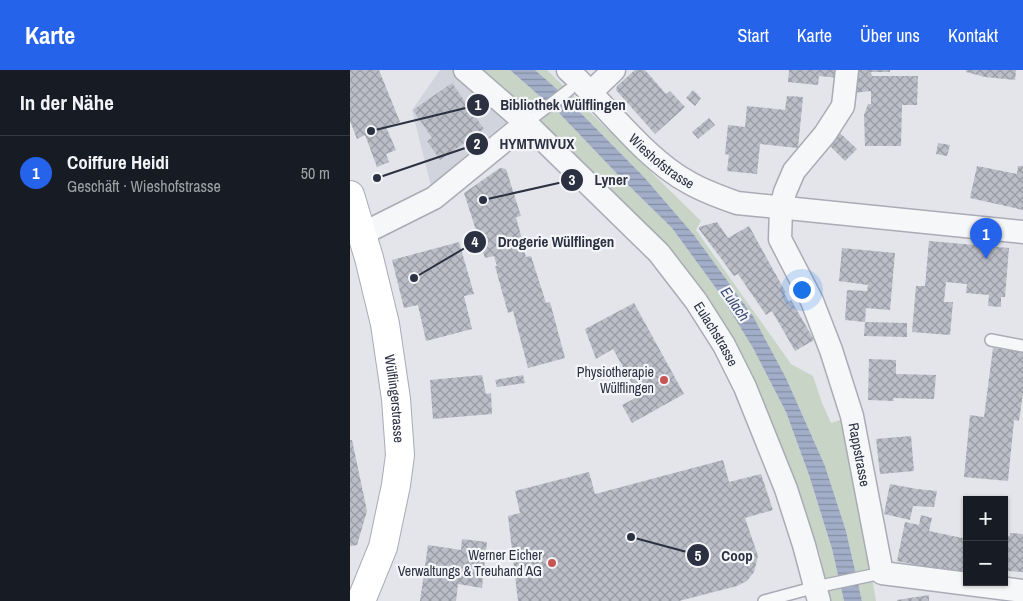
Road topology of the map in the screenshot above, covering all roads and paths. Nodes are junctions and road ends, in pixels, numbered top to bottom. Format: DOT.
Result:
graph roads {
  1 [pos="465,70"];
  2 [pos="614,70"];
  3 [pos="847,70"];
  4 [pos="568,80"];
  5 [pos="591,92"];
  6 [pos="533,117"];
  7 [pos="350,195"];
  8 [pos="781,208"];
  9 [pos="1023,232"];
  10 [pos="356,236"];
  11 [pos="991,340"];
  12 [pos="1023,346"];
  13 [pos="872,575"];
  14 [pos="823,590"];
  15 [pos="1023,591"];
  16 [pos="360,601"];
  17 [pos="764,601"];
  1 -- 6 [label="street, Eulachstrasse"];
  2 -- 5 [label="street"];
  3 -- 8 [label="street"];
  4 -- 5 [label="street, Wieshofstrasse"];
  4 -- 6 [label="lane"];
  5 -- 8 [label="street, Wieshofstrasse"];
  6 -- 10 [label="street"];
  6 -- 14 [label="street, Eulachstrasse"];
  7 -- 10 [label="street, Wülflingerstrasse"];
  8 -- 9 [label="street, Wieshofstrasse"];
  8 -- 13 [label="street, Rappstrasse"];
  10 -- 16 [label="street, Wülflingerstrasse"];
  11 -- 12 [label="lane"];
  13 -- 14 [label="lane"];
  13 -- 15 [label="street"];
  14 -- 17 [label="lane"];
}
